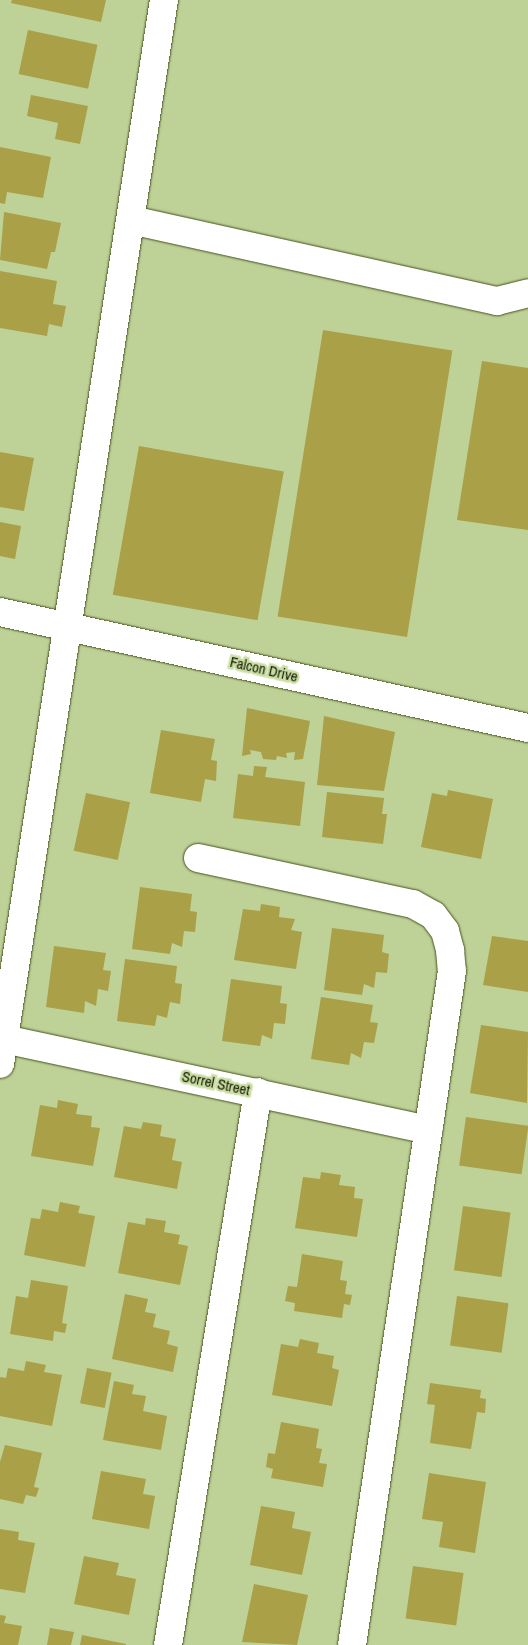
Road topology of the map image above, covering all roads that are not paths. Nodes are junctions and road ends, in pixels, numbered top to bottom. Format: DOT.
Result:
graph roads {
  1 [pos="164,0"];
  2 [pos="131,220"];
  3 [pos="528,293"];
  4 [pos="0,612"];
  5 [pos="66,625"];
  6 [pos="528,728"];
  7 [pos="198,858"];
  8 [pos="2,1052"];
  9 [pos="258,1092"];
  10 [pos="428,1130"];
  11 [pos="168,1645"];
  12 [pos="352,1645"];
  1 -- 2 [label="street"];
  2 -- 3 [label="street"];
  2 -- 5 [label="street"];
  4 -- 5 [label="street, Falcon Drive"];
  5 -- 6 [label="street, Falcon Drive"];
  5 -- 8 [label="street"];
  7 -- 10 [label="street"];
  8 -- 9 [label="street, Sorrel Street"];
  9 -- 10 [label="street, Sorrel Street"];
  9 -- 11 [label="street"];
  10 -- 12 [label="street"];
}
